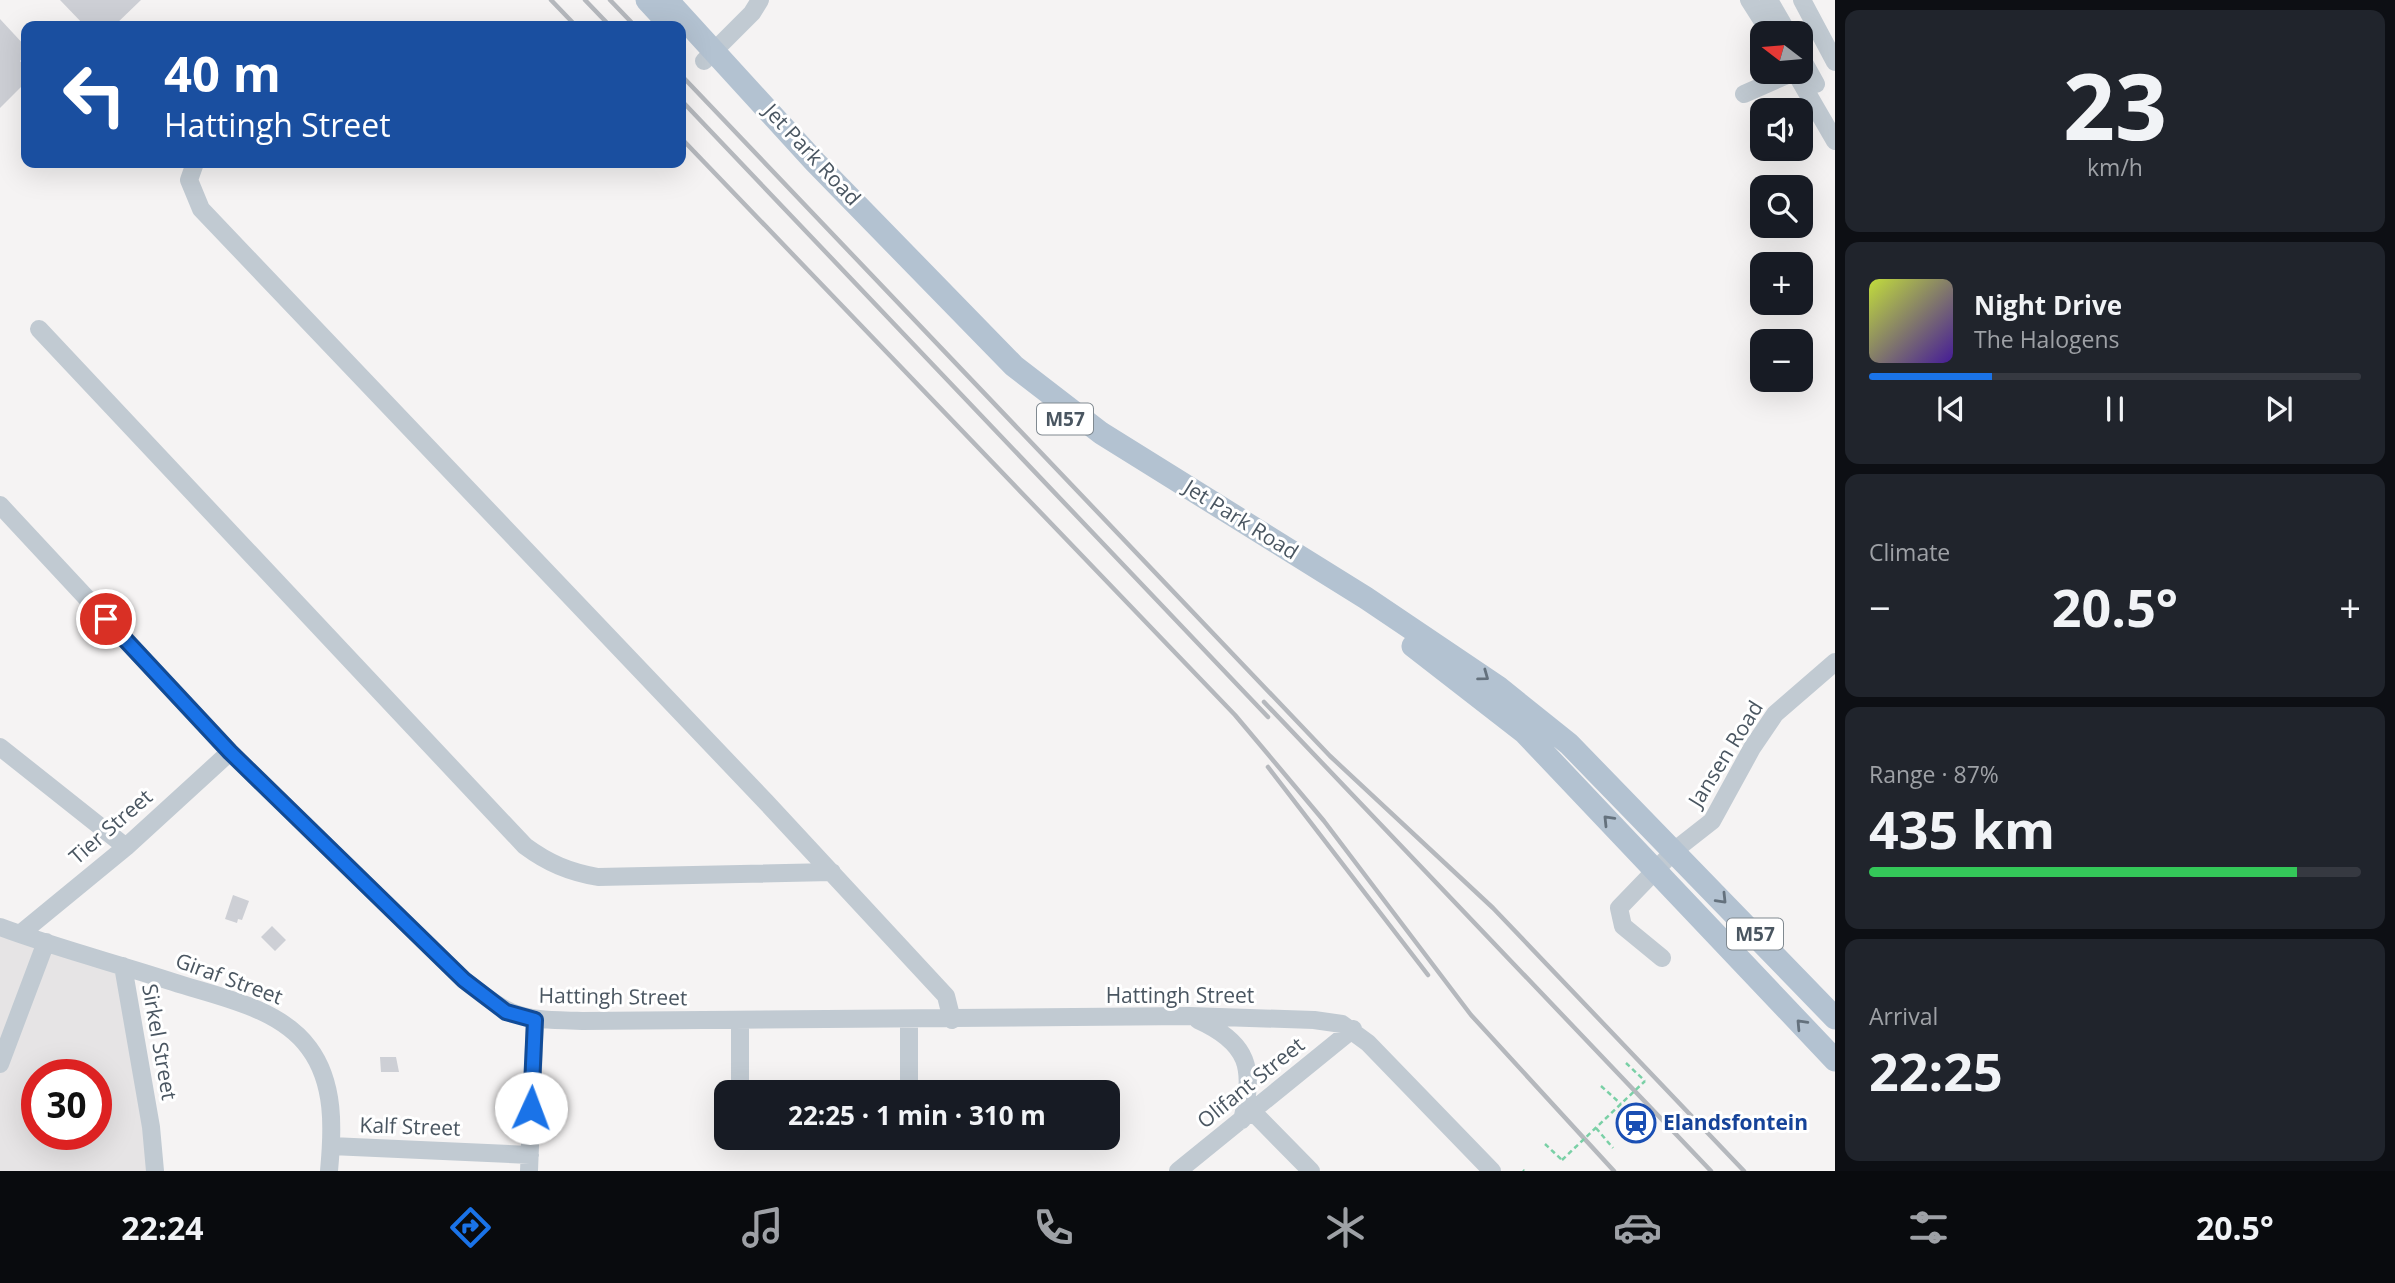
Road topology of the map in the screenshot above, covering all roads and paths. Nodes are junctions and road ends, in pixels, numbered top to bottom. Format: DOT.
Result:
graph roads {
  1 [pos="647,0"];
  2 [pos="667,0"];
  3 [pos="760,0"];
  4 [pos="1749,0"];
  5 [pos="1769,0"];
  6 [pos="1802,0"];
  7 [pos="666,21"];
  8 [pos="683,21"];
  9 [pos="1762,21"];
  10 [pos="1781,21"];
  11 [pos="686,25"];
  12 [pos="686,40"];
  13 [pos="710,56"];
  14 [pos="1835,62"];
  15 [pos="1764,84"];
  16 [pos="1807,84"];
  17 [pos="1811,84"];
  18 [pos="1744,94"];
  19 [pos="1835,118"];
  20 [pos="1835,141"];
  21 [pos="193,168"];
  22 [pos="39,329"];
  23 [pos="0,505"];
  24 [pos="1835,662"];
  25 [pos="0,747"];
  26 [pos="230,752"];
  27 [pos="126,847"];
  28 [pos="1675,850"];
  29 [pos="1656,869"];
  30 [pos="832,872"];
  31 [pos="0,927"];
  32 [pos="20,934"];
  33 [pos="46,942"];
  34 [pos="1662,958"];
  35 [pos="123,966"];
  36 [pos="1191,1016"];
  37 [pos="1835,1018"];
  38 [pos="535,1020"];
  39 [pos="740,1020"];
  40 [pos="909,1020"];
  41 [pos="952,1020"];
  42 [pos="1353,1029"];
  43 [pos="1835,1059"];
  44 [pos="1626,1063"];
  45 [pos="0,1064"];
  46 [pos="740,1080"];
  47 [pos="909,1080"];
  48 [pos="1601,1086"];
  49 [pos="1621,1104"];
  50 [pos="1248,1116"];
  51 [pos="1596,1128"];
  52 [pos="1545,1144"];
  53 [pos="331,1146"];
  54 [pos="1613,1148"];
  55 [pos="529,1163"];
  56 [pos="155,1171"];
  57 [pos="329,1171"];
  58 [pos="1178,1171"];
  59 [pos="1311,1171"];
  60 [pos="1492,1171"];
  1 -- 7 [label="main road"];
  2 -- 8 [label="main road, Jet Park Road / M57"];
  3 -- 13 [label="street"];
  4 -- 9 [label="street"];
  5 -- 10 [label="street"];
  6 -- 14 [label="street"];
  11 -- 13 [label="main road, Jet Park Road / M57"];
  12 -- 13 [label="main road, Jet Park Road / M57"];
  13 -- 28 [label="main road, Jet Park Road / M57, one-way"];
  29 -- 13 [label="main road, Jet Park Road / M57, one-way"];
  15 -- 18 [label="street"];
  16 -- 20 [label="street"];
  17 -- 19 [label="street"];
  21 -- 30 [label="street"];
  22 -- 30 [label="street"];
  23 -- 26 [label="street, Hattingh Street"];
  24 -- 28 [label="street, Jansen Road"];
  25 -- 27 [label="street"];
  26 -- 27 [label="street, Tier Street"];
  26 -- 38 [label="street, Hattingh Street"];
  27 -- 32 [label="street, Tier Street"];
  28 -- 29 [label="street, Jansen Road"];
  28 -- 37 [label="main road, Jet Park Road / M57, one-way"];
  29 -- 34 [label="street, Jansen Road"];
  43 -- 29 [label="main road, Jet Park Road / M57, one-way"];
  30 -- 41 [label="street"];
  31 -- 32 [label="street, Sirkel Street"];
  32 -- 33 [label="street, Sirkel Street"];
  33 -- 35 [label="street, Sirkel Street"];
  33 -- 45 [label="street"];
  35 -- 53 [label="street, Giraf Street"];
  35 -- 56 [label="street, Sirkel Street"];
  36 -- 41 [label="street, Hattingh Street"];
  36 -- 42 [label="street, Hattingh Street"];
  36 -- 50 [label="street"];
  38 -- 39 [label="street, Hattingh Street"];
  38 -- 55 [label="street"];
  39 -- 40 [label="street, Hattingh Street"];
  39 -- 46 [label="street"];
  40 -- 41 [label="street, Hattingh Street"];
  40 -- 47 [label="street"];
  42 -- 50 [label="street, Olifant Street"];
  42 -- 60 [label="street"];
  44 -- 49 [label="path, bridge"];
  48 -- 49 [label="path"];
  49 -- 51 [label="path, bridge"];
  50 -- 58 [label="street, Olifant Street"];
  50 -- 59 [label="street"];
  51 -- 52 [label="path, bridge"];
  51 -- 54 [label="path"];
  53 -- 55 [label="street, Kalf Street"];
  53 -- 57 [label="street, Giraf Street"];
}
